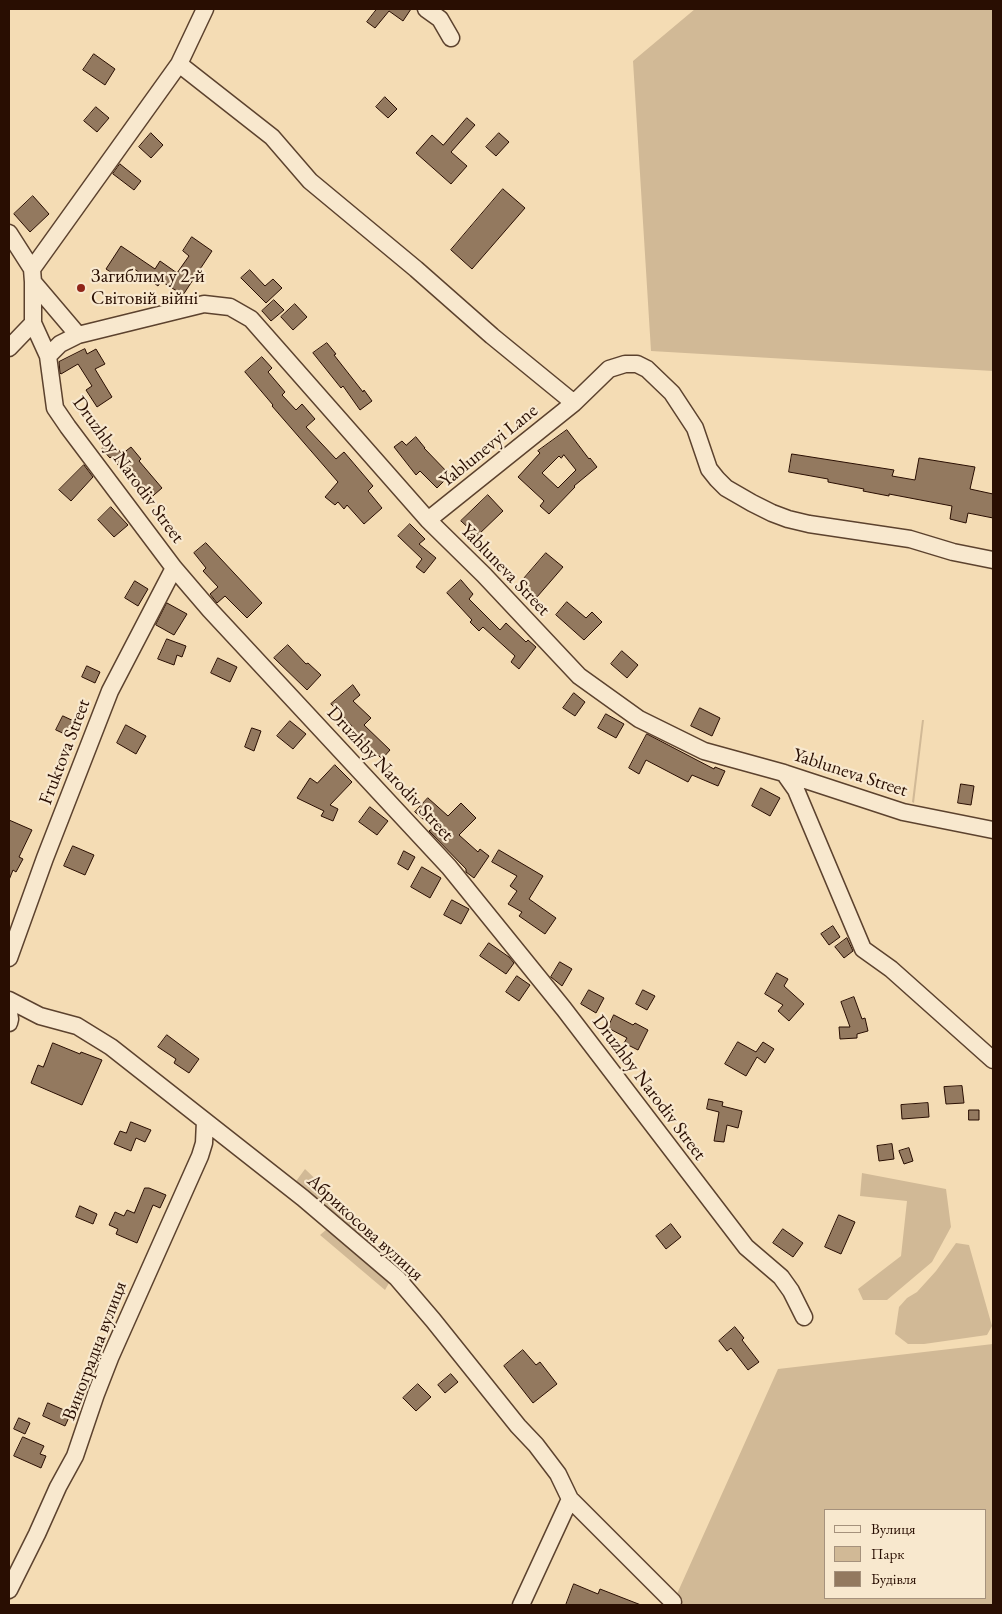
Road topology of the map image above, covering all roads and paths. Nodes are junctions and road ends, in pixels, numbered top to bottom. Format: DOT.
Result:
graph roads {
  1 [pos="205,9"];
  2 [pos="426,9"];
  3 [pos="451,38"];
  4 [pos="179,64"];
  5 [pos="9,233"];
  6 [pos="33,275"];
  7 [pos="33,322"];
  8 [pos="78,335"];
  9 [pos="9,348"];
  10 [pos="48,356"];
  11 [pos="574,403"];
  12 [pos="428,520"];
  13 [pos="993,560"];
  14 [pos="174,568"];
  15 [pos="784,773"];
  16 [pos="993,830"];
  17 [pos="9,958"];
  18 [pos="9,1000"];
  19 [pos="9,1014"];
  20 [pos="9,1023"];
  21 [pos="993,1060"];
  22 [pos="205,1121"];
  23 [pos="804,1317"];
  24 [pos="570,1499"];
  25 [pos="9,1590"];
  26 [pos="673,1602"];
  27 [pos="521,1605"];
  1 -- 4 [label="street"];
  2 -- 3 [label="street"];
  4 -- 6 [label="street"];
  4 -- 11 [label="street"];
  5 -- 6 [label="street"];
  6 -- 7 [label="street, Druzhby Narodiv Street"];
  6 -- 8 [label="street"];
  7 -- 9 [label="street"];
  7 -- 10 [label="street, Druzhby Narodiv Street"];
  8 -- 10 [label="street, Yabluneva Street"];
  8 -- 12 [label="street, Yabluneva Street"];
  10 -- 14 [label="street, Druzhby Narodiv Street"];
  11 -- 12 [label="street, Yablunevyi Lane"];
  11 -- 13 [label="street, Yablunevyi Lane"];
  12 -- 15 [label="street, Yabluneva Street"];
  14 -- 17 [label="street, Fruktova Street"];
  14 -- 23 [label="street, Druzhby Narodiv Street"];
  15 -- 16 [label="street, Yabluneva Street"];
  15 -- 21 [label="street"];
  18 -- 22 [label="street, Абрикосова вулиця"];
  19 -- 20 [label="street"];
  22 -- 24 [label="street, Абрикосова вулиця"];
  22 -- 25 [label="street, Виноградна вулиця"];
  24 -- 26 [label="street, Абрикосова вулиця"];
  24 -- 27 [label="street"];
}
